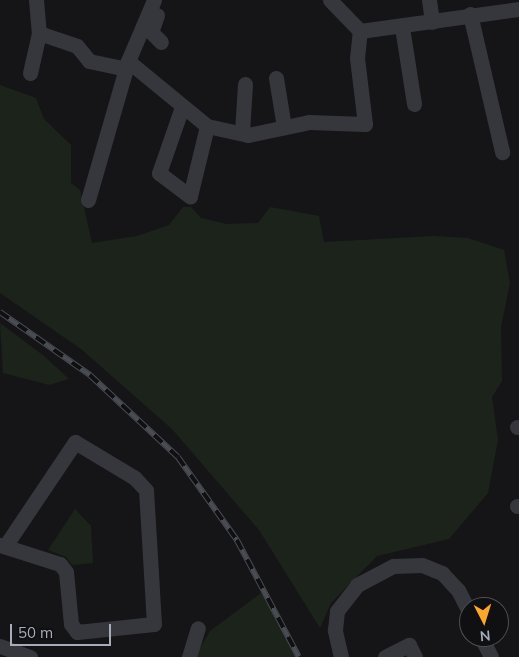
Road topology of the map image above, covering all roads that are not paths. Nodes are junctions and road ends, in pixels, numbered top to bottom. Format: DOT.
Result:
graph roads {
  1 [pos="36,0"];
  2 [pos="155,0"];
  3 [pos="330,0"];
  4 [pos="429,0"];
  5 [pos="519,9"];
  6 [pos="470,14"];
  7 [pos="432,22"];
  8 [pos="402,27"];
  9 [pos="360,30"];
  10 [pos="39,32"];
  11 [pos="161,42"];
  12 [pos="127,65"];
  13 [pos="30,73"];
  14 [pos="276,78"];
  15 [pos="246,84"];
  16 [pos="414,104"];
  17 [pos="182,107"];
  18 [pos="207,126"];
  19 [pos="284,127"];
  20 [pos="242,134"];
  21 [pos="502,152"];
  22 [pos="88,200"];
  23 [pos="2,545"];
  24 [pos="462,597"];
  25 [pos="198,628"];
  26 [pos="0,646"];
  27 [pos="30,657"];
  28 [pos="189,657"];
  29 [pos="341,657"];
  30 [pos="384,657"];
  31 [pos="415,657"];
  1 -- 10 [label="street"];
  2 -- 11 [label="street"];
  2 -- 12 [label="street"];
  3 -- 9 [label="street"];
  4 -- 7 [label="street"];
  5 -- 6 [label="street"];
  6 -- 7 [label="street"];
  6 -- 21 [label="street"];
  7 -- 8 [label="street"];
  8 -- 9 [label="street"];
  8 -- 16 [label="street"];
  9 -- 19 [label="street"];
  10 -- 12 [label="street"];
  10 -- 13 [label="street"];
  12 -- 17 [label="street"];
  12 -- 22 [label="street"];
  14 -- 19 [label="street"];
  15 -- 20 [label="street"];
  17 -- 18 [label="street"];
  17 -- 18 [label="street"];
  18 -- 20 [label="street"];
  19 -- 20 [label="street"];
  23 -- 23 [label="street"];
  24 -- 29 [label="street"];
  25 -- 28 [label="street"];
  26 -- 27 [label="street"];
  30 -- 31 [label="street"];
}
